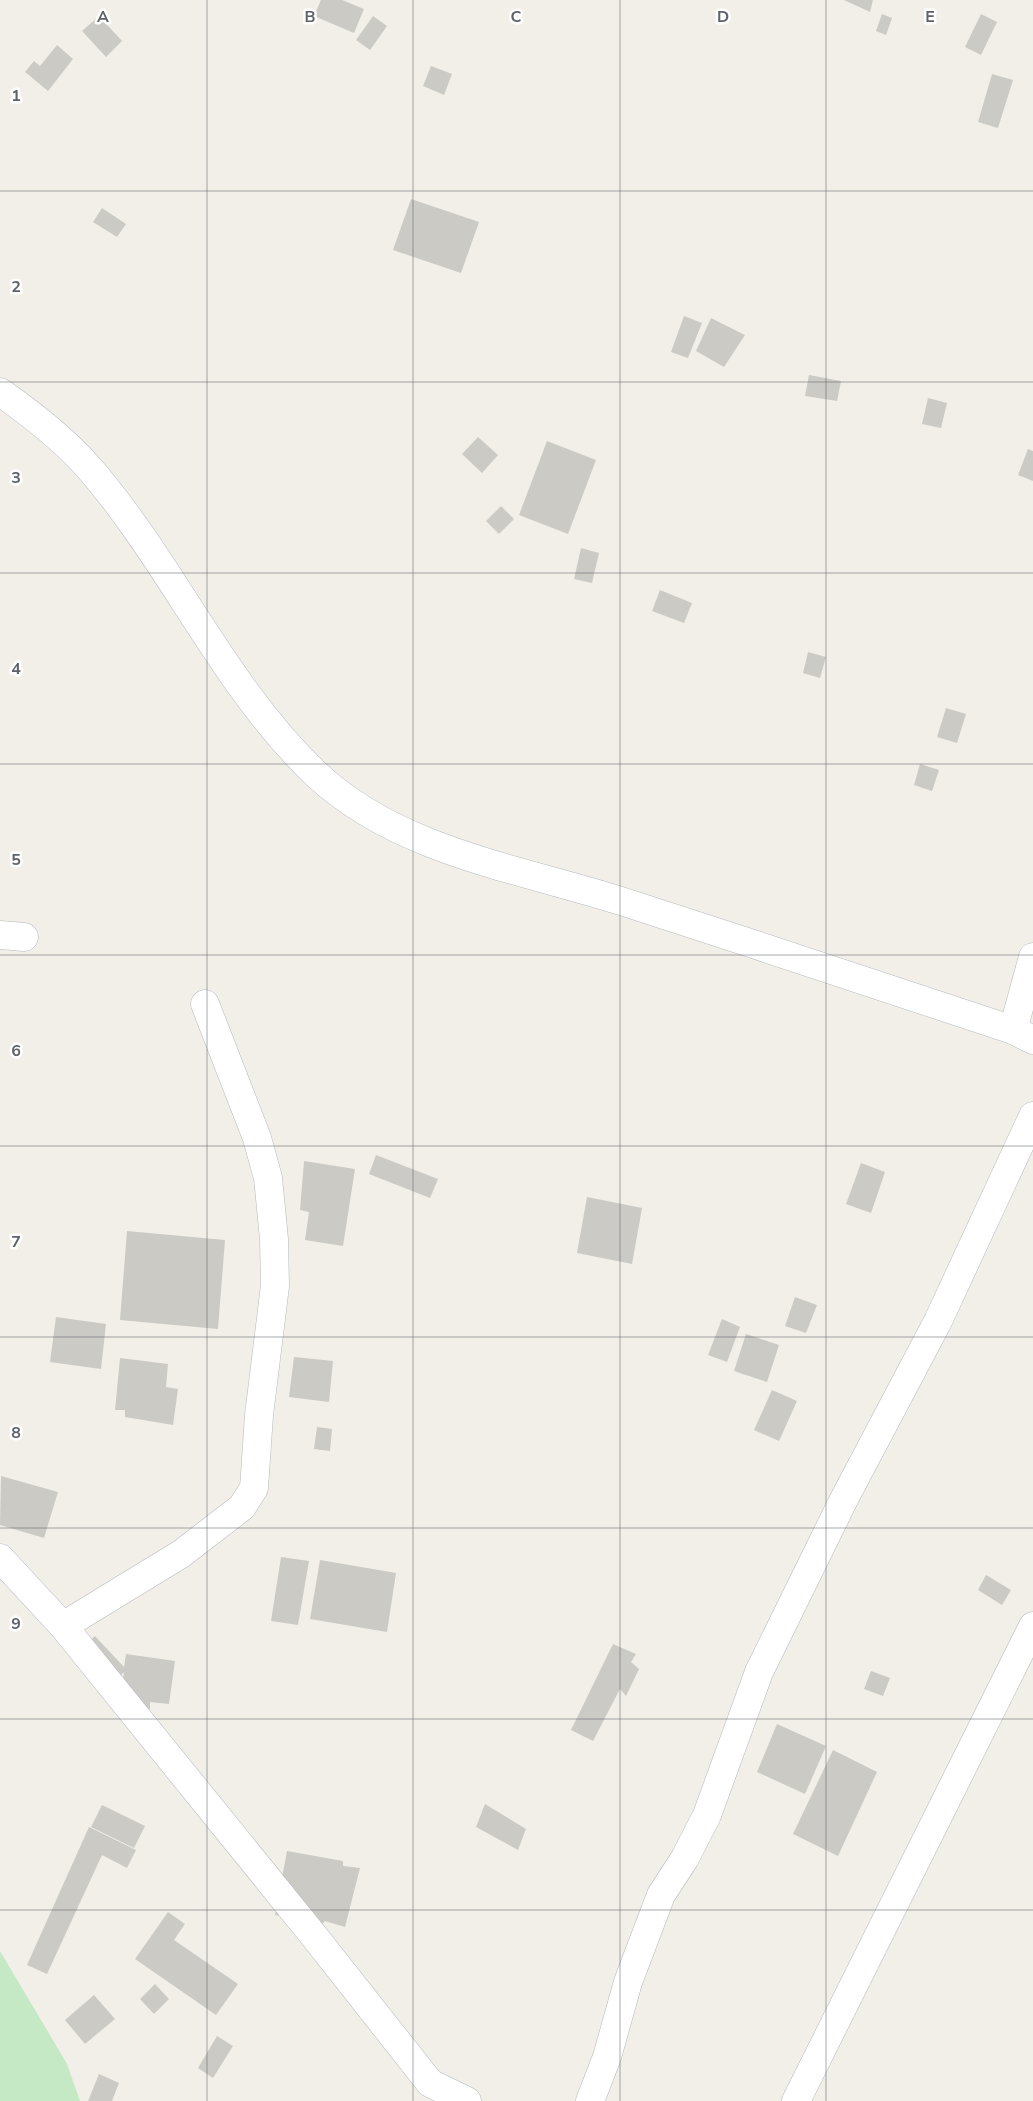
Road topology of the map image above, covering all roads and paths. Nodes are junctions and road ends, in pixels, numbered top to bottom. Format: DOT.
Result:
graph roads {
  1 [pos="0,392"];
  2 [pos="1033,957"];
  3 [pos="205,1004"];
  4 [pos="1023,1035"];
  5 [pos="1033,1116"];
  6 [pos="0,1558"];
  7 [pos="63,1626"];
  8 [pos="1033,1626"];
  9 [pos="467,2101"];
  10 [pos="590,2101"];
  11 [pos="796,2101"];
  1 -- 4 [label="street"];
  2 -- 4 [label="street"];
  3 -- 7 [label="street"];
  5 -- 10 [label="street"];
  6 -- 7 [label="street"];
  7 -- 9 [label="street"];
  8 -- 11 [label="street"];
}
